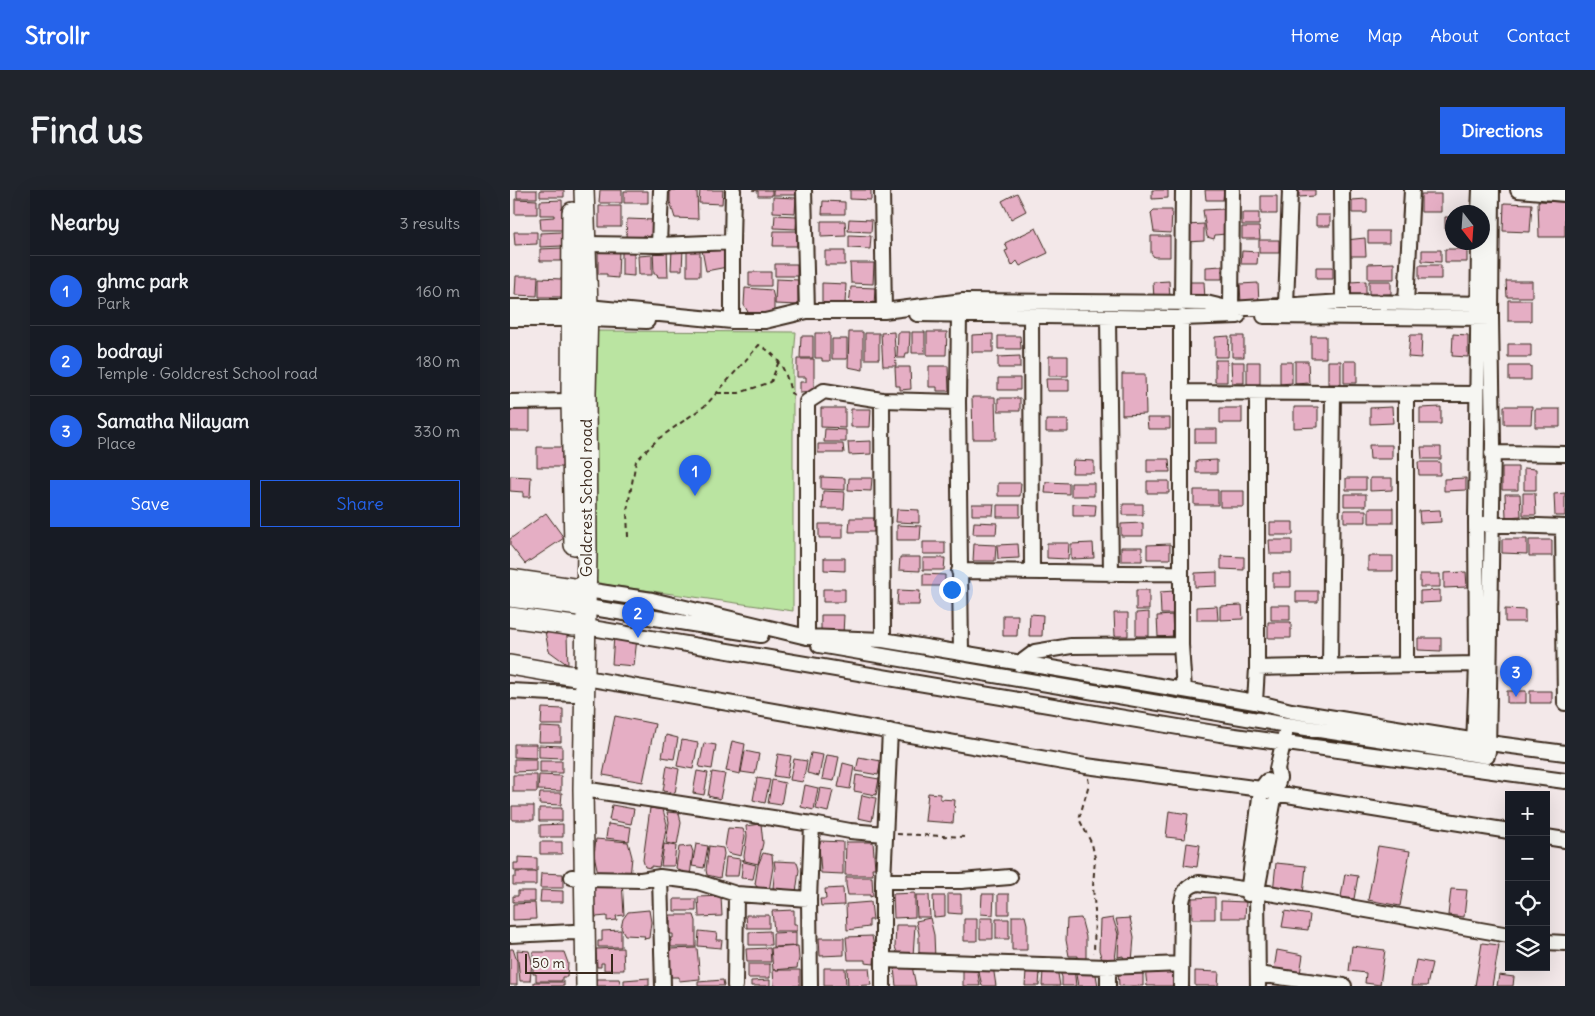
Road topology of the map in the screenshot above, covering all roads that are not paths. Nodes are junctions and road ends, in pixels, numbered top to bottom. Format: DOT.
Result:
graph roads {
  1 [pos="572,190"];
  2 [pos="584,190"];
  3 [pos="660,190"];
  4 [pos="733,190"];
  5 [pos="804,190"];
  6 [pos="882,190"];
  7 [pos="1182,190"];
  8 [pos="1232,190"];
  9 [pos="1290,190"];
  10 [pos="1342,190"];
  11 [pos="1412,190"];
  12 [pos="1480,190"];
  13 [pos="1492,190"];
  14 [pos="1518,190"];
  15 [pos="1565,194"];
  16 [pos="1479,205"];
  17 [pos="732,242"];
  18 [pos="585,244"];
  19 [pos="658,245"];
  20 [pos="1480,250"];
  21 [pos="1343,302"];
  22 [pos="1406,303"];
  23 [pos="1182,304"];
  24 [pos="1286,306"];
  25 [pos="510,307"];
  26 [pos="1231,309"];
  27 [pos="1206,310"];
  28 [pos="807,311"];
  29 [pos="884,311"];
  30 [pos="1484,311"];
  31 [pos="580,313"];
  32 [pos="959,314"];
  33 [pos="1031,316"];
  34 [pos="1108,318"];
  35 [pos="1181,318"];
  36 [pos="510,319"];
  37 [pos="732,321"];
  38 [pos="1182,392"];
  39 [pos="1257,393"];
  40 [pos="1333,394"];
  41 [pos="1477,394"];
  42 [pos="1406,395"];
  43 [pos="882,400"];
  44 [pos="571,401"];
  45 [pos="510,402"];
  46 [pos="958,402"];
  47 [pos="1477,446"];
  48 [pos="1493,448"];
  49 [pos="1565,448"];
  50 [pos="1565,454"];
  51 [pos="1476,523"];
  52 [pos="1491,524"];
  53 [pos="1564,527"];
  54 [pos="959,571"];
  55 [pos="1032,571"];
  56 [pos="1181,573"];
  57 [pos="1111,574"];
  58 [pos="510,579"];
  59 [pos="510,596"];
  60 [pos="581,598"];
  61 [pos="510,617"];
  62 [pos="580,627"];
  63 [pos="807,637"];
  64 [pos="884,640"];
  65 [pos="1181,645"];
  66 [pos="960,653"];
  67 [pos="1019,664"];
  68 [pos="1406,664"];
  69 [pos="1477,664"];
  70 [pos="510,666"];
  71 [pos="1330,666"];
  72 [pos="1257,668"];
  73 [pos="578,682"];
  74 [pos="1184,690"];
  75 [pos="510,691"];
  76 [pos="1255,702"];
  77 [pos="1565,703"];
  78 [pos="1291,711"];
  79 [pos="1287,725"];
  80 [pos="890,731"];
  81 [pos="1282,742"];
  82 [pos="1482,752"];
  83 [pos="1565,753"];
  84 [pos="1565,781"];
  85 [pos="583,789"];
  86 [pos="1268,791"];
  87 [pos="812,824"];
  88 [pos="1505,830"];
  89 [pos="885,834"];
  90 [pos="1550,838"];
  91 [pos="1565,840"];
  92 [pos="660,877"];
  93 [pos="1010,877"];
  94 [pos="578,878"];
  95 [pos="883,881"];
  96 [pos="1253,891"];
  97 [pos="736,894"];
  98 [pos="809,899"];
  99 [pos="580,934"];
  100 [pos="1505,934"];
  101 [pos="510,935"];
  102 [pos="1550,942"];
  103 [pos="1565,943"];
  104 [pos="882,960"];
  105 [pos="1181,964"];
  106 [pos="1108,967"];
  107 [pos="1258,980"];
  108 [pos="574,986"];
  109 [pos="586,986"];
  110 [pos="663,986"];
  111 [pos="735,986"];
  112 [pos="810,986"];
  113 [pos="883,986"];
  114 [pos="1108,986"];
  115 [pos="1181,986"];
  116 [pos="1248,986"];
  117 [pos="1343,986"];
  1 -- 31 [label="street"];
  2 -- 18 [label="street"];
  3 -- 19 [label="street"];
  4 -- 17 [label="street"];
  5 -- 28 [label="street"];
  6 -- 29 [label="street"];
  7 -- 23 [label="street"];
  8 -- 26 [label="street"];
  9 -- 24 [label="street"];
  10 -- 21 [label="street"];
  11 -- 22 [label="street"];
  12 -- 16 [label="street"];
  13 -- 30 [label="street"];
  14 -- 15 [label="street"];
  17 -- 19 [label="street"];
  17 -- 37 [label="street"];
  18 -- 19 [label="street"];
  18 -- 31 [label="street"];
  20 -- 30 [label="street"];
  21 -- 22 [label="street"];
  21 -- 24 [label="street"];
  22 -- 30 [label="street"];
  23 -- 27 [label="street"];
  23 -- 29 [label="street"];
  24 -- 26 [label="street"];
  25 -- 31 [label="street"];
  26 -- 27 [label="street"];
  27 -- 30 [label="street"];
  27 -- 35 [label="street"];
  28 -- 29 [label="street"];
  28 -- 37 [label="street"];
  30 -- 41 [label="street"];
  30 -- 48 [label="street"];
  31 -- 32 [label="street"];
  31 -- 36 [label="street"];
  31 -- 37 [label="street"];
  31 -- 44 [label="street, Goldcrest School road"];
  31 -- 60 [label="street, Goldcrest School road"];
  32 -- 33 [label="street"];
  32 -- 46 [label="street"];
  33 -- 34 [label="street"];
  33 -- 55 [label="street"];
  34 -- 35 [label="street"];
  34 -- 57 [label="street"];
  35 -- 38 [label="street"];
  38 -- 39 [label="street"];
  38 -- 56 [label="street"];
  39 -- 40 [label="street"];
  39 -- 72 [label="street"];
  40 -- 42 [label="street"];
  40 -- 71 [label="street"];
  41 -- 42 [label="street"];
  41 -- 47 [label="street"];
  42 -- 68 [label="street"];
  43 -- 46 [label="street"];
  43 -- 63 [label="street"];
  43 -- 64 [label="street"];
  44 -- 45 [label="street"];
  44 -- 60 [label="street, Goldcrest School road"];
  46 -- 54 [label="street"];
  47 -- 48 [label="street"];
  47 -- 51 [label="street"];
  48 -- 49 [label="street"];
  48 -- 50 [label="street"];
  48 -- 52 [label="street"];
  51 -- 52 [label="street"];
  51 -- 69 [label="street"];
  52 -- 53 [label="street"];
  52 -- 82 [label="street"];
  53 -- 77 [label="street"];
  54 -- 55 [label="street"];
  54 -- 66 [label="street"];
  55 -- 57 [label="street"];
  56 -- 57 [label="street"];
  56 -- 65 [label="street"];
  58 -- 60 [label="street"];
  59 -- 60 [label="street"];
  60 -- 62 [label="street, Goldcrest School road"];
  60 -- 63 [label="street"];
  60 -- 79 [label="street"];
  61 -- 62 [label="street"];
  62 -- 73 [label="street, Goldcrest School road"];
  62 -- 81 [label="street"];
  63 -- 64 [label="street"];
  64 -- 66 [label="street"];
  65 -- 67 [label="street"];
  65 -- 74 [label="street"];
  66 -- 67 [label="street"];
  67 -- 74 [label="street"];
  68 -- 69 [label="street"];
  68 -- 71 [label="street"];
  69 -- 82 [label="street"];
  70 -- 73 [label="street"];
  71 -- 72 [label="street"];
  72 -- 76 [label="street"];
  73 -- 75 [label="street"];
  73 -- 80 [label="street"];
  73 -- 85 [label="street"];
  73 -- 94 [label="street"];
  74 -- 76 [label="street"];
  76 -- 78 [label="street"];
  78 -- 79 [label="street"];
  78 -- 82 [label="street"];
  79 -- 81 [label="street"];
  79 -- 82 [label="street"];
  80 -- 86 [label="street"];
  80 -- 89 [label="street"];
  81 -- 82 [label="street"];
  81 -- 86 [label="street"];
  82 -- 83 [label="street"];
  82 -- 84 [label="street"];
  85 -- 87 [label="street"];
  85 -- 94 [label="street"];
  86 -- 88 [label="street"];
  86 -- 96 [label="street"];
  87 -- 89 [label="street"];
  87 -- 98 [label="street"];
  89 -- 95 [label="street"];
  90 -- 91 [label="street"];
  92 -- 94 [label="street"];
  92 -- 97 [label="street"];
  92 -- 110 [label="street"];
  93 -- 95 [label="street"];
  94 -- 99 [label="street"];
  95 -- 104 [label="street"];
  96 -- 100 [label="street"];
  96 -- 105 [label="street"];
  96 -- 107 [label="street"];
  96 -- 116 [label="street"];
  97 -- 98 [label="street"];
  97 -- 111 [label="street"];
  98 -- 112 [label="street"];
  99 -- 101 [label="street"];
  99 -- 108 [label="street"];
  99 -- 109 [label="street"];
  102 -- 103 [label="street"];
  104 -- 106 [label="street"];
  104 -- 113 [label="street"];
  105 -- 106 [label="street"];
  105 -- 115 [label="street"];
  106 -- 114 [label="street"];
  107 -- 117 [label="street"];
}
